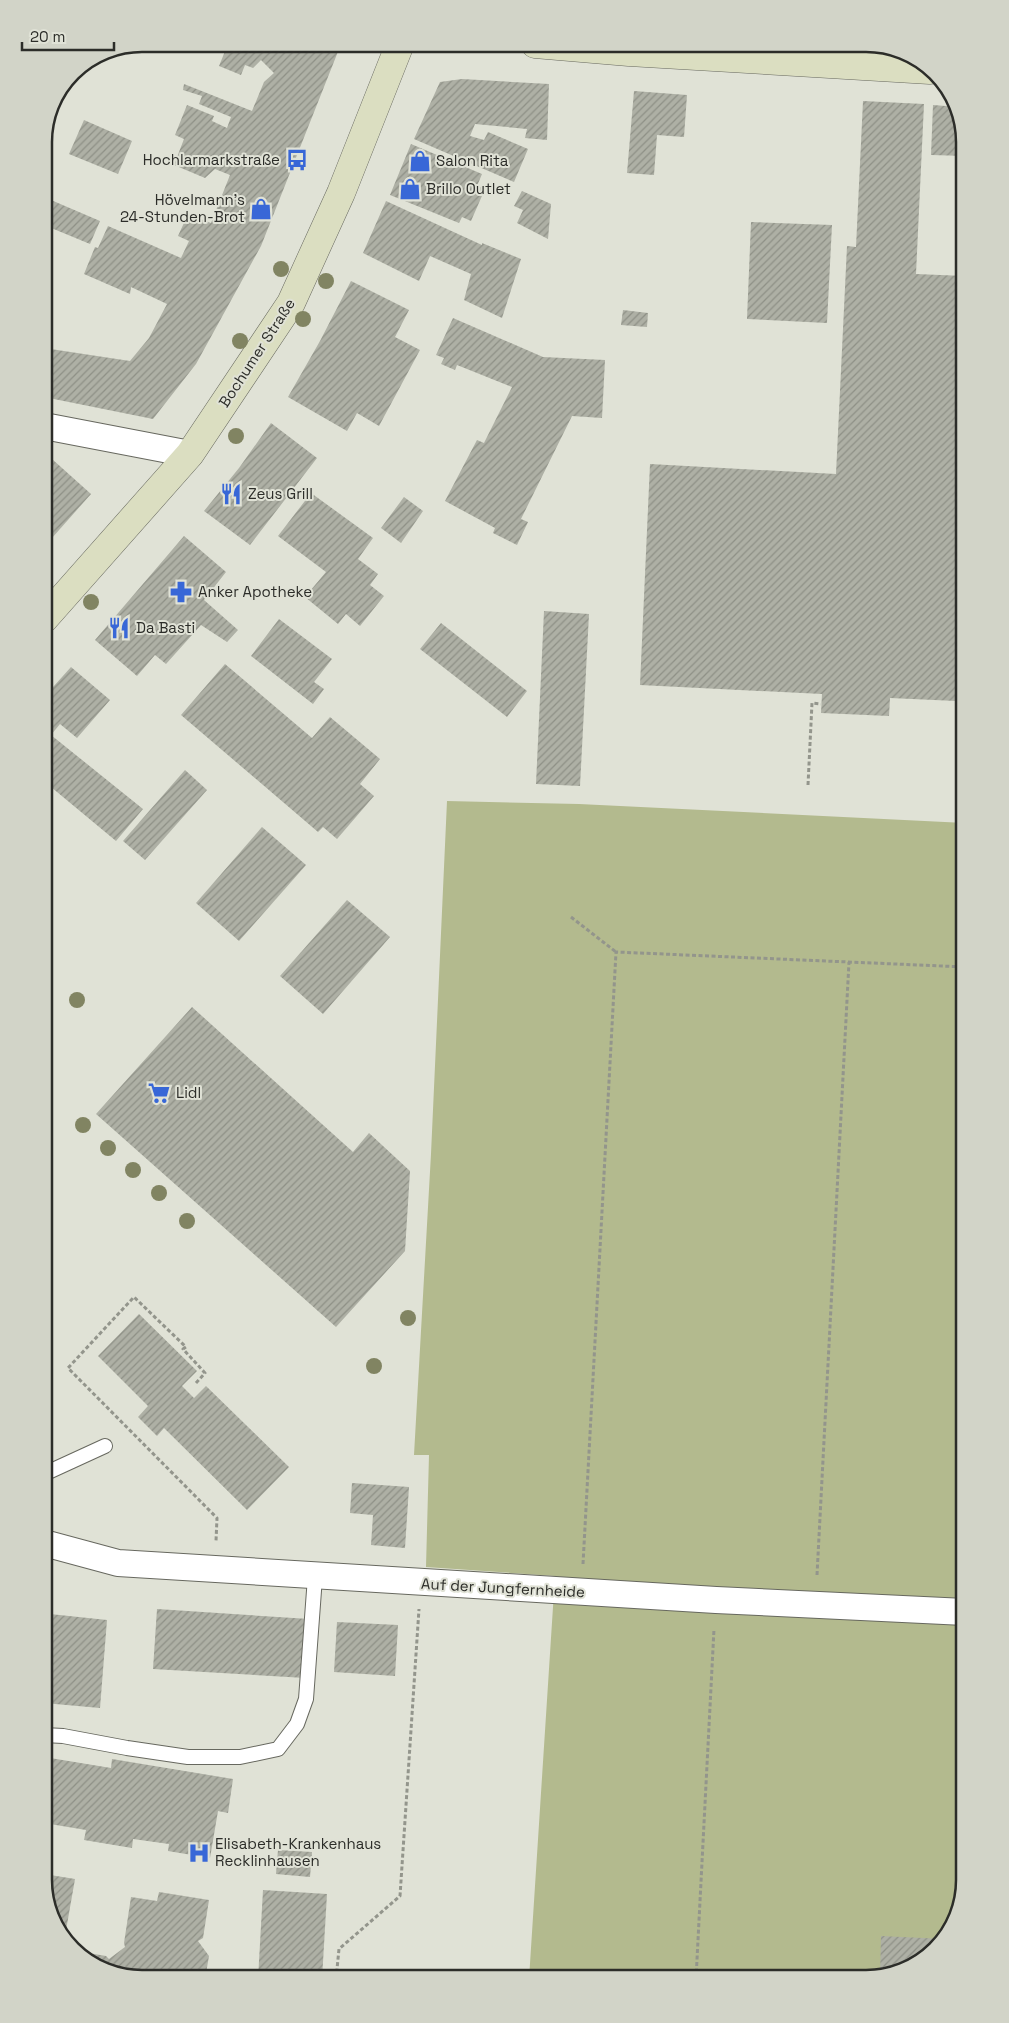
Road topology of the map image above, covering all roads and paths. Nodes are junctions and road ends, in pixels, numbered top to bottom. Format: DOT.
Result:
graph roads {
  1 [pos="397,52"];
  2 [pos="695,53"];
  3 [pos="918,69"];
  4 [pos="53,428"];
  5 [pos="190,454"];
  6 [pos="53,609"];
  7 [pos="821,704"];
  8 [pos="808,785"];
  9 [pos="571,916"];
  10 [pos="616,952"];
  11 [pos="849,962"];
  12 [pos="956,967"];
  13 [pos="196,1383"];
  14 [pos="105,1446"];
  15 [pos="52,1470"];
  16 [pos="52,1545"];
  17 [pos="214,1569"];
  18 [pos="316,1576"];
  19 [pos="421,1583"];
  20 [pos="581,1592"];
  21 [pos="716,1600"];
  22 [pos="815,1606"];
  23 [pos="956,1612"];
  24 [pos="52,1735"];
  25 [pos="337,1970"];
  26 [pos="696,1970"];
  1 -- 5 [label="main road, Bochumer Straße"];
  2 -- 3 [label="main road"];
  4 -- 5 [label="street"];
  5 -- 6 [label="main road, Bochumer Straße"];
  7 -- 8 [label="path"];
  9 -- 10 [label="path"];
  10 -- 11 [label="path"];
  10 -- 20 [label="path"];
  11 -- 12 [label="path"];
  11 -- 22 [label="path"];
  13 -- 17 [label="path"];
  14 -- 15 [label="lane"];
  16 -- 17 [label="street, Auf der Jungfernheide"];
  17 -- 18 [label="street, Auf der Jungfernheide"];
  18 -- 19 [label="street, Auf der Jungfernheide"];
  18 -- 24 [label="lane"];
  19 -- 20 [label="street, Auf der Jungfernheide"];
  19 -- 25 [label="path"];
  20 -- 21 [label="street, Auf der Jungfernheide"];
  21 -- 22 [label="street, Auf der Jungfernheide"];
  21 -- 26 [label="path"];
  22 -- 23 [label="street, Auf der Jungfernheide"];
}
